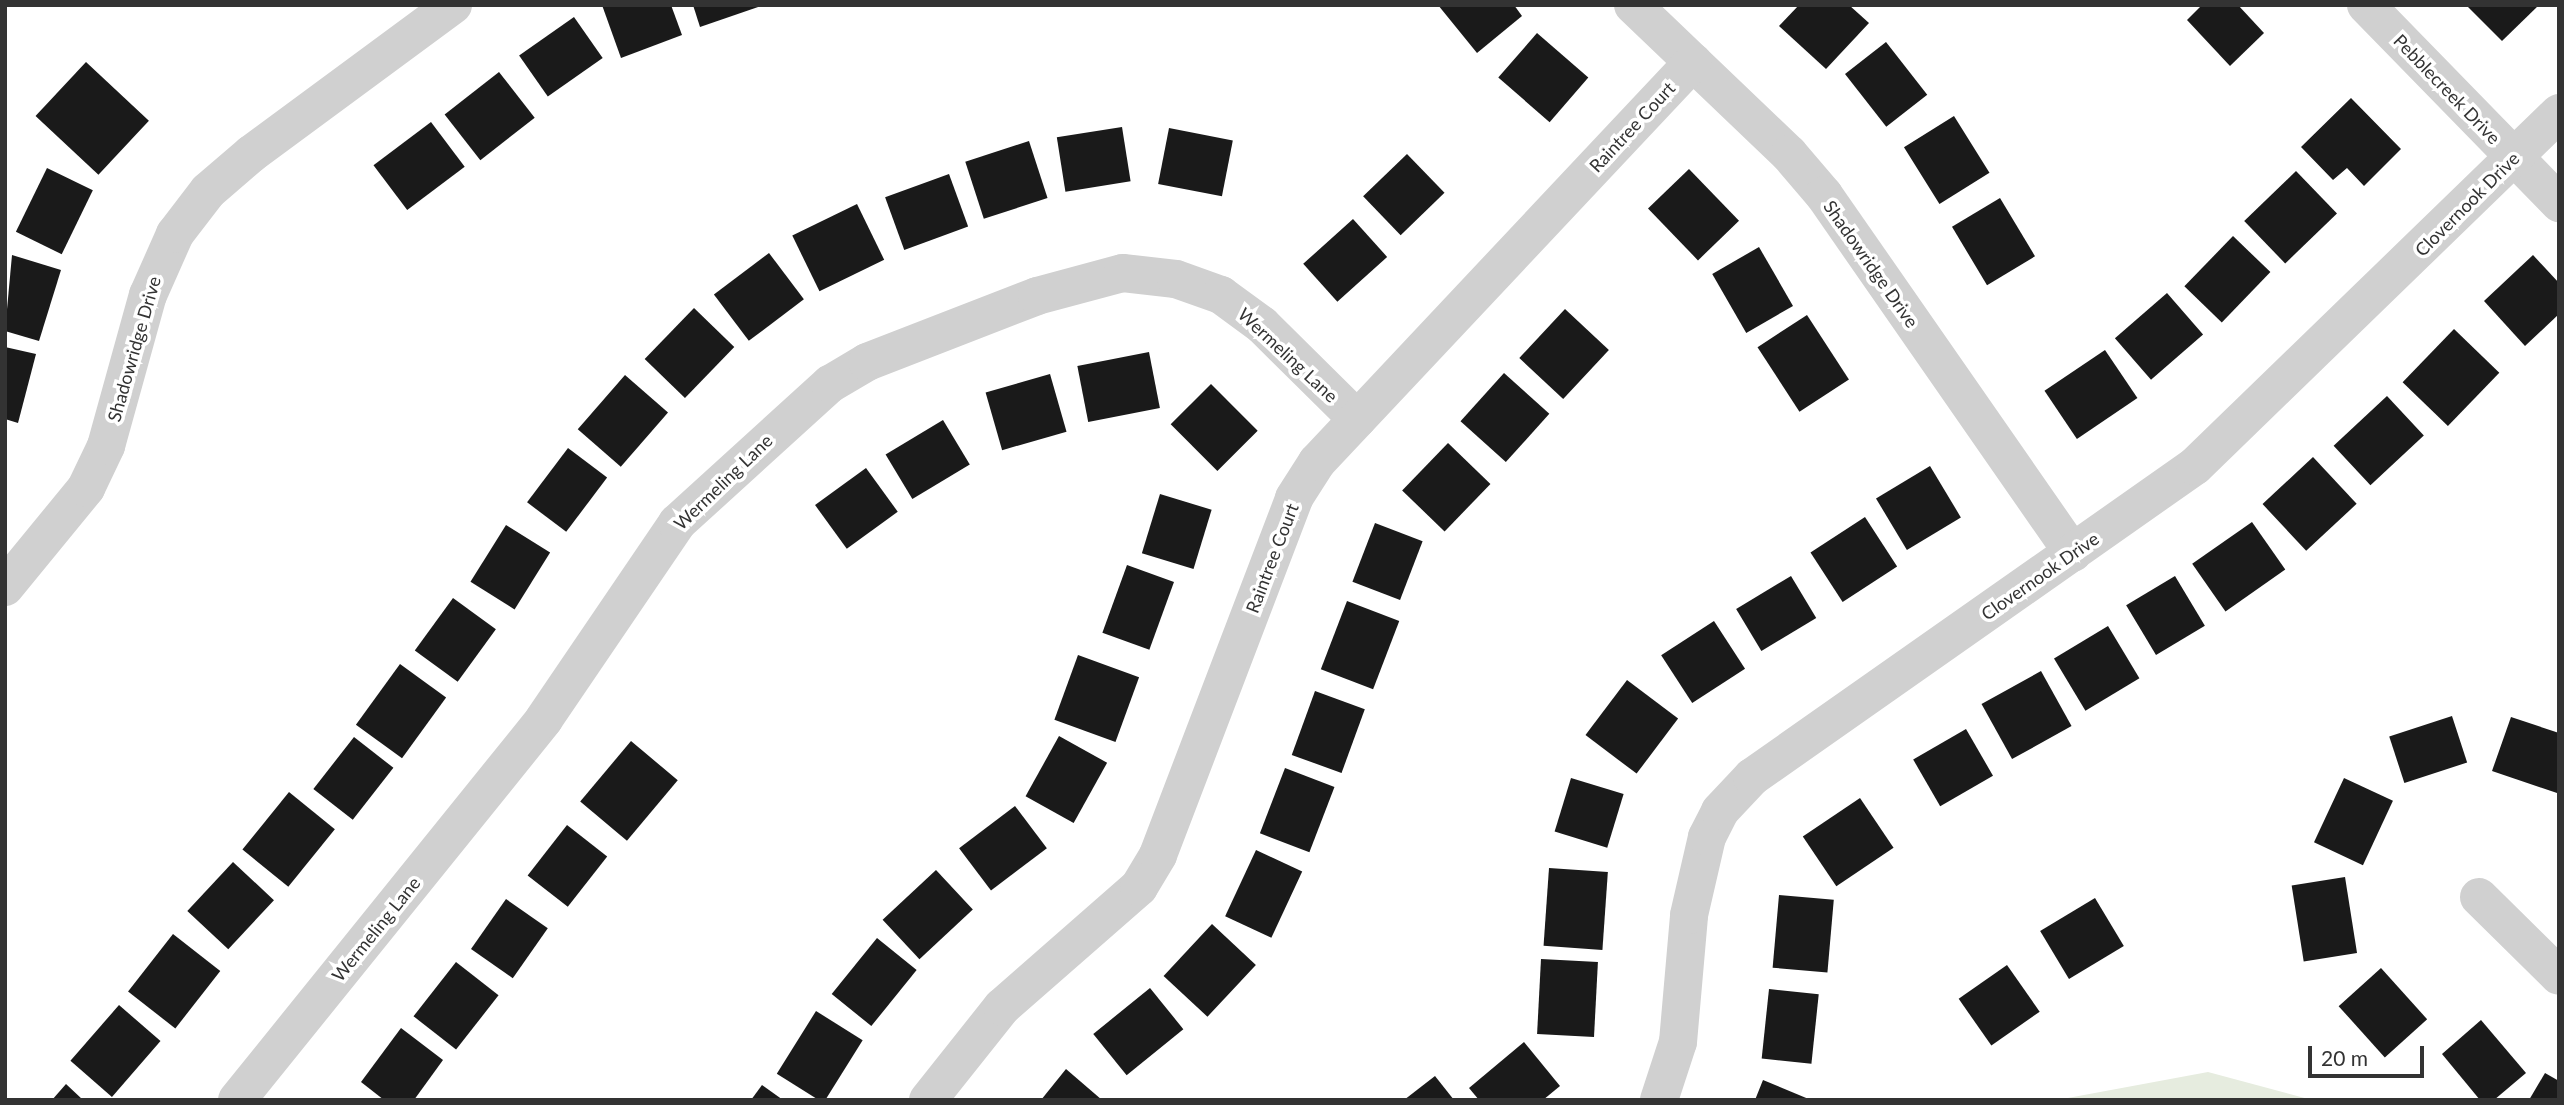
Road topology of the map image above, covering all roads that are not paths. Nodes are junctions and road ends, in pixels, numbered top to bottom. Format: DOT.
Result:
graph roads {
  1 [pos="453,5"];
  2 [pos="1633,5"];
  3 [pos="2365,5"];
  4 [pos="1693,62"];
  5 [pos="2559,113"];
  6 [pos="2513,158"];
  7 [pos="2559,203"];
  8 [pos="1357,419"];
  9 [pos="2073,553"];
  10 [pos="5,587"];
  11 [pos="2479,897"];
  12 [pos="2559,976"];
  13 [pos="237,1100"];
  14 [pos="928,1100"];
  15 [pos="1658,1100"];
  1 -- 10 [label="street, Shadowridge Drive"];
  2 -- 4 [label="street, Shadowridge Drive"];
  3 -- 6 [label="street, Pebblecreek Drive"];
  4 -- 8 [label="street, Raintree Court"];
  4 -- 9 [label="street, Shadowridge Drive"];
  5 -- 6 [label="street, Clovernook Drive"];
  6 -- 7 [label="street, Pebblecreek Drive"];
  6 -- 9 [label="street, Clovernook Drive"];
  8 -- 13 [label="street, Wermeling Lane"];
  8 -- 14 [label="street, Raintree Court"];
  9 -- 15 [label="street, Clovernook Drive"];
  11 -- 12 [label="street"];
}
